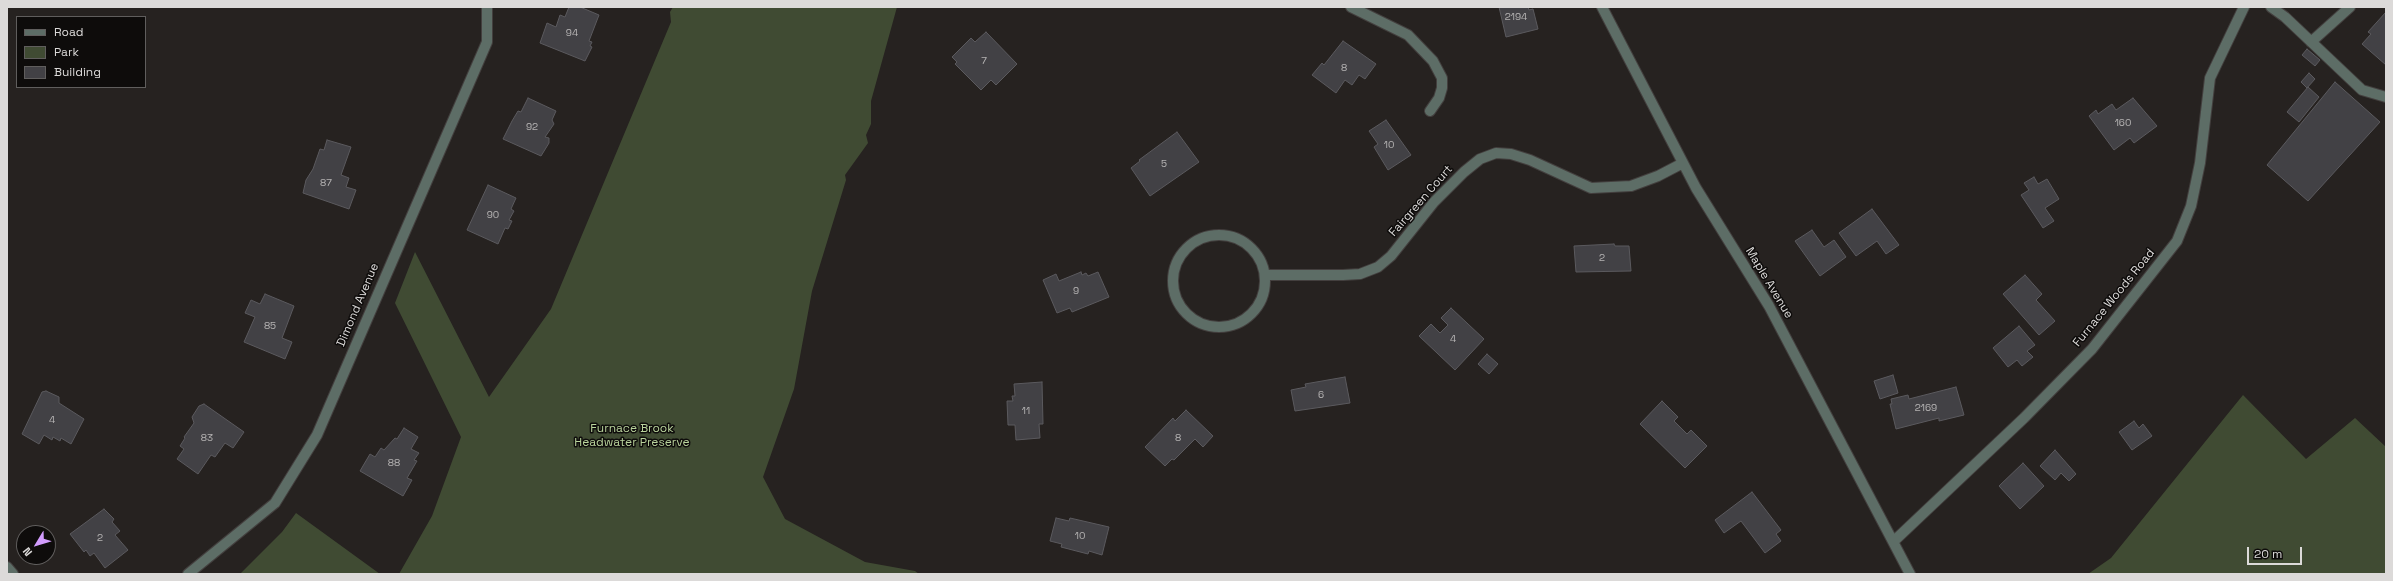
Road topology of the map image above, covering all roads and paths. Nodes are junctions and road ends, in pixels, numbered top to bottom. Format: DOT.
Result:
graph roads {
  1 [pos="487,7"];
  2 [pos="1351,7"];
  3 [pos="1602,7"];
  4 [pos="2244,7"];
  5 [pos="2271,7"];
  6 [pos="2350,7"];
  7 [pos="2311,42"];
  8 [pos="2386,97"];
  9 [pos="1430,111"];
  10 [pos="1683,162"];
  11 [pos="1265,275"];
  12 [pos="1894,541"];
  13 [pos="7,567"];
  14 [pos="13,574"];
  15 [pos="188,574"];
  16 [pos="1910,574"];
  1 -- 15 [label="street, Dimond Avenue"];
  2 -- 9 [label="street"];
  3 -- 10 [label="street, Maple Avenue"];
  4 -- 12 [label="street, Furnace Woods Road"];
  5 -- 7 [label="street"];
  6 -- 7 [label="street"];
  7 -- 8 [label="street"];
  10 -- 11 [label="street, Fairgreen Court"];
  10 -- 12 [label="street, Maple Avenue"];
  11 -- 11 [label="street"];
  12 -- 16 [label="street, Maple Avenue"];
  13 -- 14 [label="street"];
}
